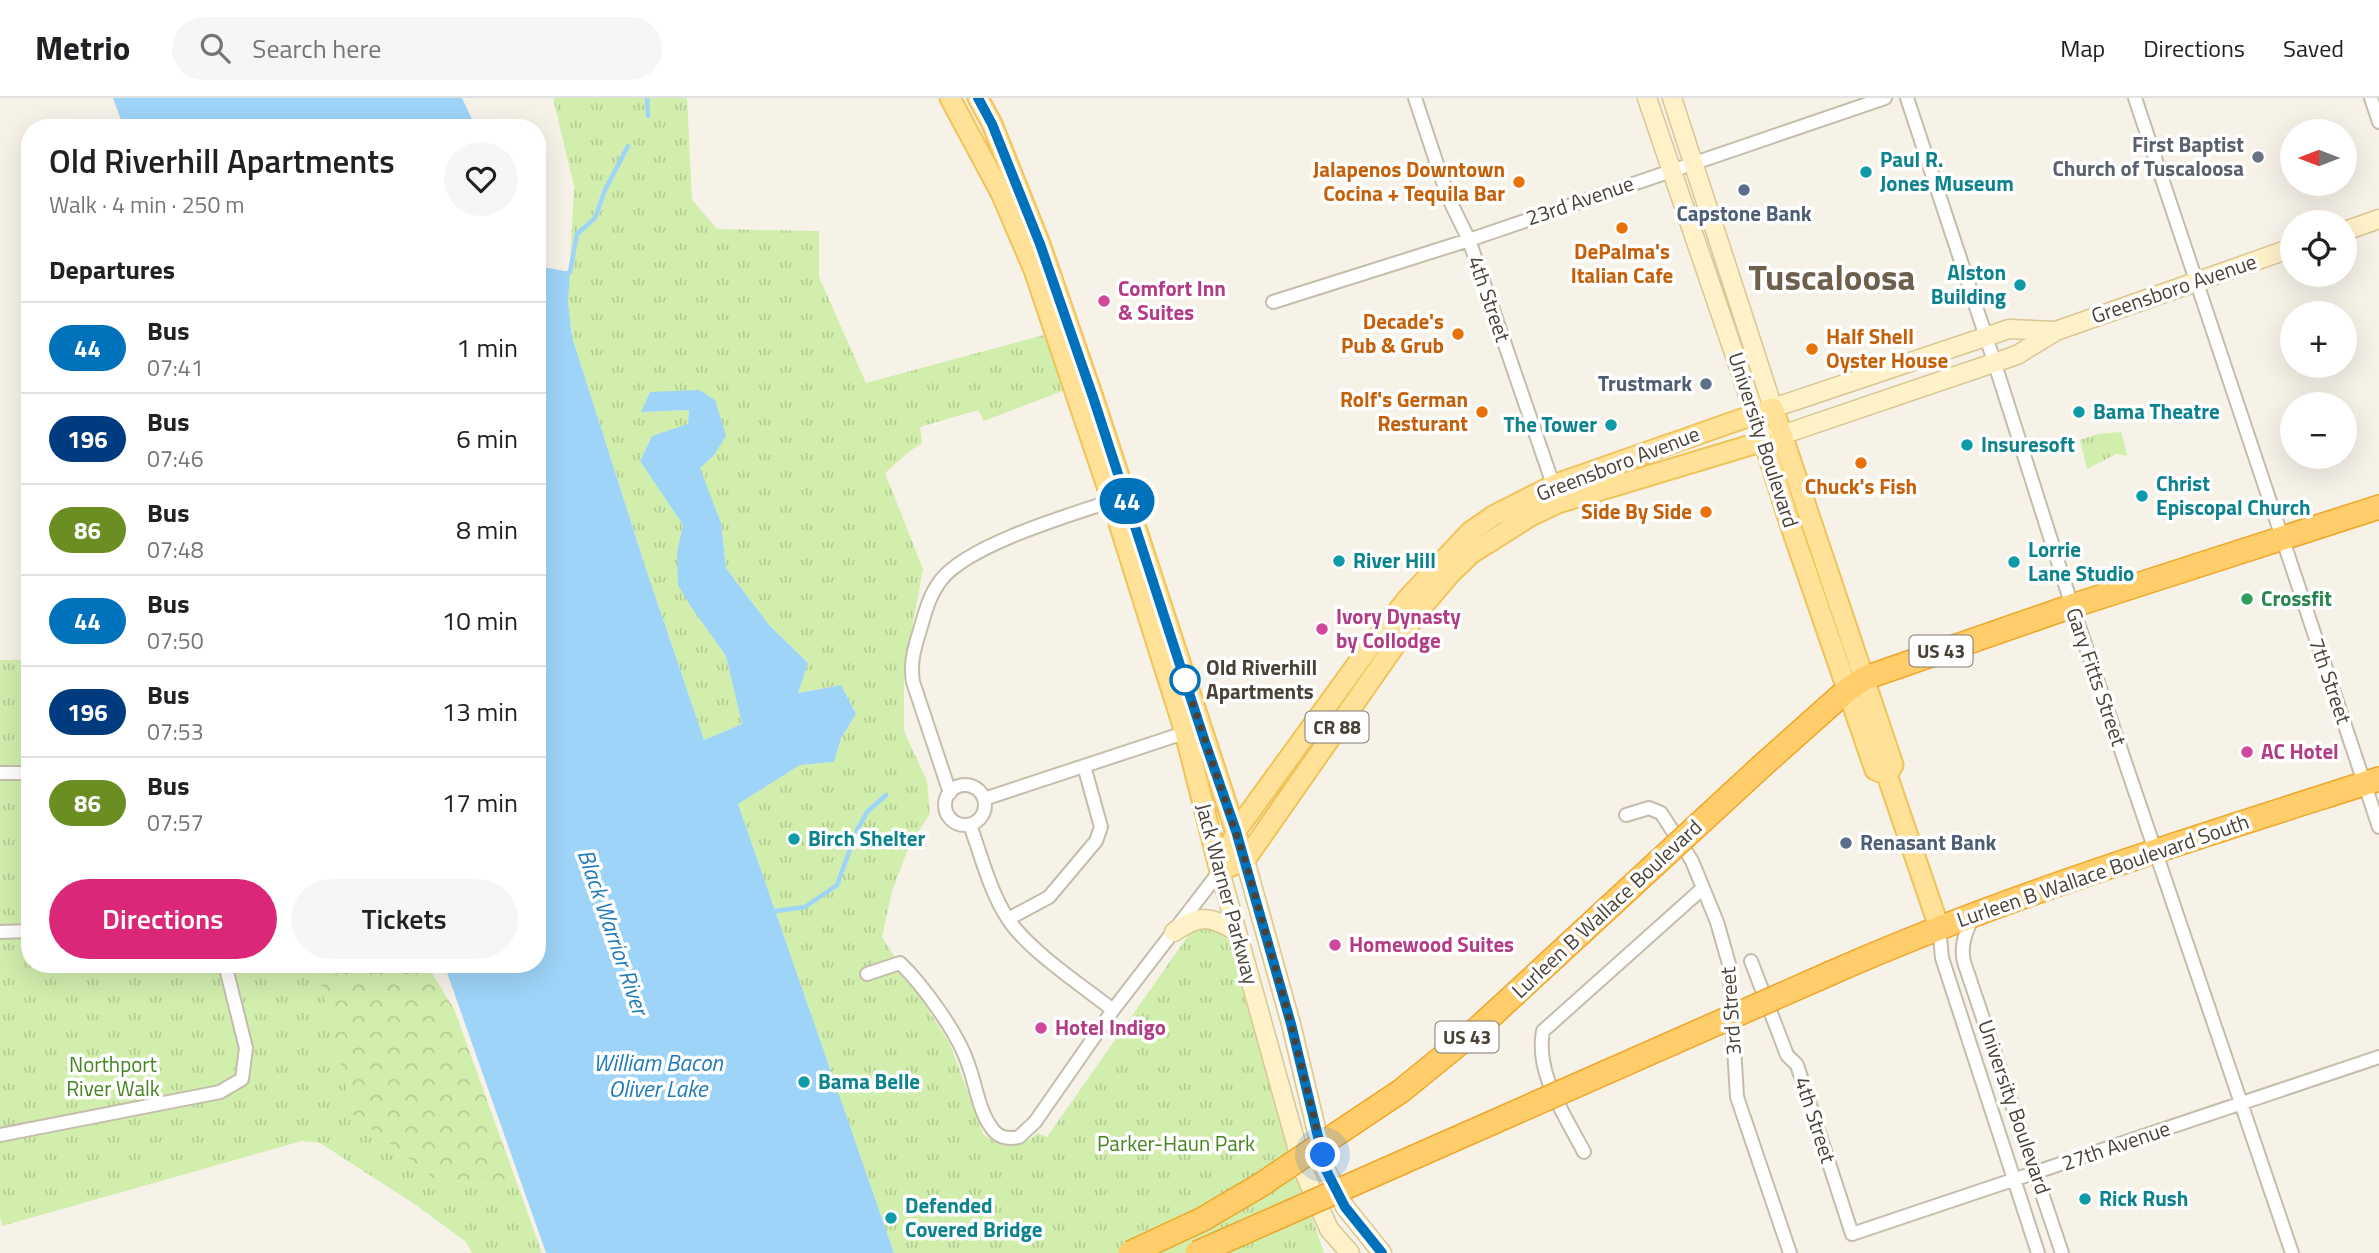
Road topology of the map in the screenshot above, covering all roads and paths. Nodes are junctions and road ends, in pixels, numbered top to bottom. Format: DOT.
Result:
graph roads {
  1 [pos="950,98"];
  2 [pos="978,98"];
  3 [pos="1415,98"];
  4 [pos="1647,98"];
  5 [pos="1672,98"];
  6 [pos="1885,98"];
  7 [pos="1907,98"];
  8 [pos="2135,98"];
  9 [pos="2371,98"];
  10 [pos="2379,122"];
  11 [pos="1694,163"];
  12 [pos="1671,170"];
  13 [pos="2379,219"];
  14 [pos="2357,226"];
  15 [pos="1469,240"];
  16 [pos="2280,252"];
  17 [pos="2196,281"];
  18 [pos="1273,302"];
  19 [pos="2056,331"];
  20 [pos="1987,337"];
  21 [pos="1994,360"];
  22 [pos="1764,411"];
  23 [pos="1773,437"];
  24 [pos="1556,494"];
  25 [pos="1112,500"];
  26 [pos="2379,507"];
  27 [pos="2282,538"];
  28 [pos="2072,606"];
  29 [pos="1856,684"];
  30 [pos="1184,733"];
  31 [pos="1084,766"];
  32 [pos="21,772"];
  33 [pos="0,773"];
  34 [pos="1217,778"];
  35 [pos="2372,781"];
  36 [pos="1265,790"];
  37 [pos="950,793"];
  38 [pos="984,799"];
  39 [pos="1626,815"];
  40 [pos="970,825"];
  41 [pos="2379,827"];
  42 [pos="1236,831"];
  43 [pos="2156,851"];
  44 [pos="1245,860"];
  45 [pos="1220,871"];
  46 [pos="1703,888"];
  47 [pos="1974,915"];
  48 [pos="1008,919"];
  49 [pos="1939,927"];
  50 [pos="21,931"];
  51 [pos="1237,931"];
  52 [pos="0,932"];
  53 [pos="1174,932"];
  54 [pos="1751,961"];
  55 [pos="1964,962"];
  56 [pos="1946,970"];
  57 [pos="227,973"];
  58 [pos="867,975"];
  59 [pos="1113,1010"];
  60 [pos="2379,1057"];
  61 [pos="2241,1102"];
  62 [pos="0,1135"];
  63 [pos="1584,1152"];
  64 [pos="2036,1174"];
  65 [pos="2013,1180"];
  66 [pos="1852,1234"];
  67 [pos="1130,1253"];
  68 [pos="1197,1253"];
  69 [pos="1350,1253"];
  70 [pos="1382,1253"];
  71 [pos="1790,1253"];
  72 [pos="2038,1253"];
  73 [pos="2062,1253"];
  74 [pos="2292,1253"];
  1 -- 25 [label="main road, Jack Warner Parkway"];
  2 -- 34 [label="main road, Jack Warner Parkway"];
  3 -- 15 [label="street, 4th Street"];
  4 -- 12 [label="main road, University Boulevard"];
  5 -- 11 [label="main road, University Boulevard"];
  6 -- 11 [label="street, 23rd Avenue"];
  7 -- 20 [label="street, Gary Fitts Street"];
  8 -- 17 [label="street, 7th Street"];
  9 -- 10 [label="street"];
  11 -- 12 [label="street, 23rd Avenue"];
  11 -- 22 [label="main road, University Boulevard"];
  12 -- 15 [label="street, 23rd Avenue"];
  12 -- 22 [label="main road, University Boulevard"];
  13 -- 14 [label="main road"];
  15 -- 18 [label="street, 23rd Avenue"];
  15 -- 24 [label="street, 4th Street"];
  16 -- 17 [label="main road, Greensboro Avenue"];
  17 -- 19 [label="main road, Greensboro Avenue"];
  17 -- 27 [label="street, 7th Street"];
  19 -- 20 [label="main road, Greensboro Avenue"];
  19 -- 21 [label="main road, Greensboro Avenue"];
  20 -- 21 [label="street, Gary Fitts Street"];
  20 -- 22 [label="main road, Greensboro Avenue"];
  21 -- 23 [label="main road, Greensboro Avenue"];
  21 -- 28 [label="street, Gary Fitts Street"];
  22 -- 23 [label="main road, University Boulevard"];
  22 -- 24 [label="main road, Greensboro Avenue / CR 88"];
  23 -- 24 [label="main road, Greensboro Avenue / CR 88"];
  23 -- 29 [label="main road, University Boulevard"];
  24 -- 36 [label="main road, Greensboro Avenue / CR 88"];
  24 -- 44 [label="main road, Greensboro Avenue / CR 88"];
  25 -- 30 [label="main road, Jack Warner Parkway"];
  25 -- 37 [label="street"];
  26 -- 27 [label="highway, US 43"];
  27 -- 28 [label="highway, US 43"];
  27 -- 35 [label="street, 7th Street"];
  28 -- 29 [label="highway, US 43"];
  28 -- 43 [label="street, Gary Fitts Street"];
  29 -- 49 [label="main road, University Boulevard"];
  29 -- 67 [label="highway, Lurleen B Wallace Boulevard / US 43, bridge"];
  30 -- 31 [label="street"];
  30 -- 45 [label="main road, Jack Warner Parkway"];
  31 -- 38 [label="street"];
  31 -- 48 [label="street"];
  32 -- 33 [label="street"];
  34 -- 36 [label="main road"];
  34 -- 42 [label="main road, Jack Warner Parkway"];
  35 -- 41 [label="street, 7th Street"];
  35 -- 43 [label="highway, Lurleen B Wallace Boulevard South"];
  36 -- 42 [label="main road, Greensboro Avenue / CR 88"];
  37 -- 38 [label="street"];
  37 -- 40 [label="street"];
  38 -- 40 [label="street"];
  39 -- 46 [label="street, 3rd Street"];
  40 -- 48 [label="street"];
  42 -- 44 [label="main road, Jack Warner Parkway"];
  42 -- 45 [label="main road, Greensboro Avenue / CR 88"];
  43 -- 47 [label="highway, Lurleen B Wallace Boulevard South"];
  43 -- 61 [label="street, Gary Fitts Street"];
  44 -- 45 [label="main road, Greensboro Avenue"];
  44 -- 70 [label="main road, Jack Warner Parkway"];
  45 -- 51 [label="main road, Jack Warner Parkway"];
  45 -- 53 [label="street, Greensboro Avenue"];
  46 -- 63 [label="street"];
  46 -- 71 [label="street, 3rd Street"];
  47 -- 49 [label="highway, Lurleen B Wallace Boulevard South"];
  47 -- 55 [label="street, University Boulevard"];
  48 -- 59 [label="street"];
  49 -- 56 [label="street, University Boulevard"];
  49 -- 68 [label="highway, Lurleen B Wallace Boulevard South, bridge"];
  50 -- 52 [label="street"];
  51 -- 53 [label="main road"];
  51 -- 69 [label="main road, Jack Warner Parkway"];
  53 -- 59 [label="street, Greensboro Avenue"];
  54 -- 66 [label="street, 4th Street"];
  55 -- 56 [label="street"];
  55 -- 64 [label="street, University Boulevard"];
  56 -- 65 [label="street, University Boulevard"];
  57 -- 62 [label="street"];
  58 -- 59 [label="street, Greensboro Avenue"];
  60 -- 61 [label="street, 27th Avenue"];
  61 -- 64 [label="street, 27th Avenue"];
  61 -- 74 [label="street, Gary Fitts Street"];
  64 -- 65 [label="street, 27th Avenue"];
  64 -- 73 [label="street, University Boulevard"];
  65 -- 66 [label="street, 27th Avenue"];
  65 -- 72 [label="street, University Boulevard"];
}
